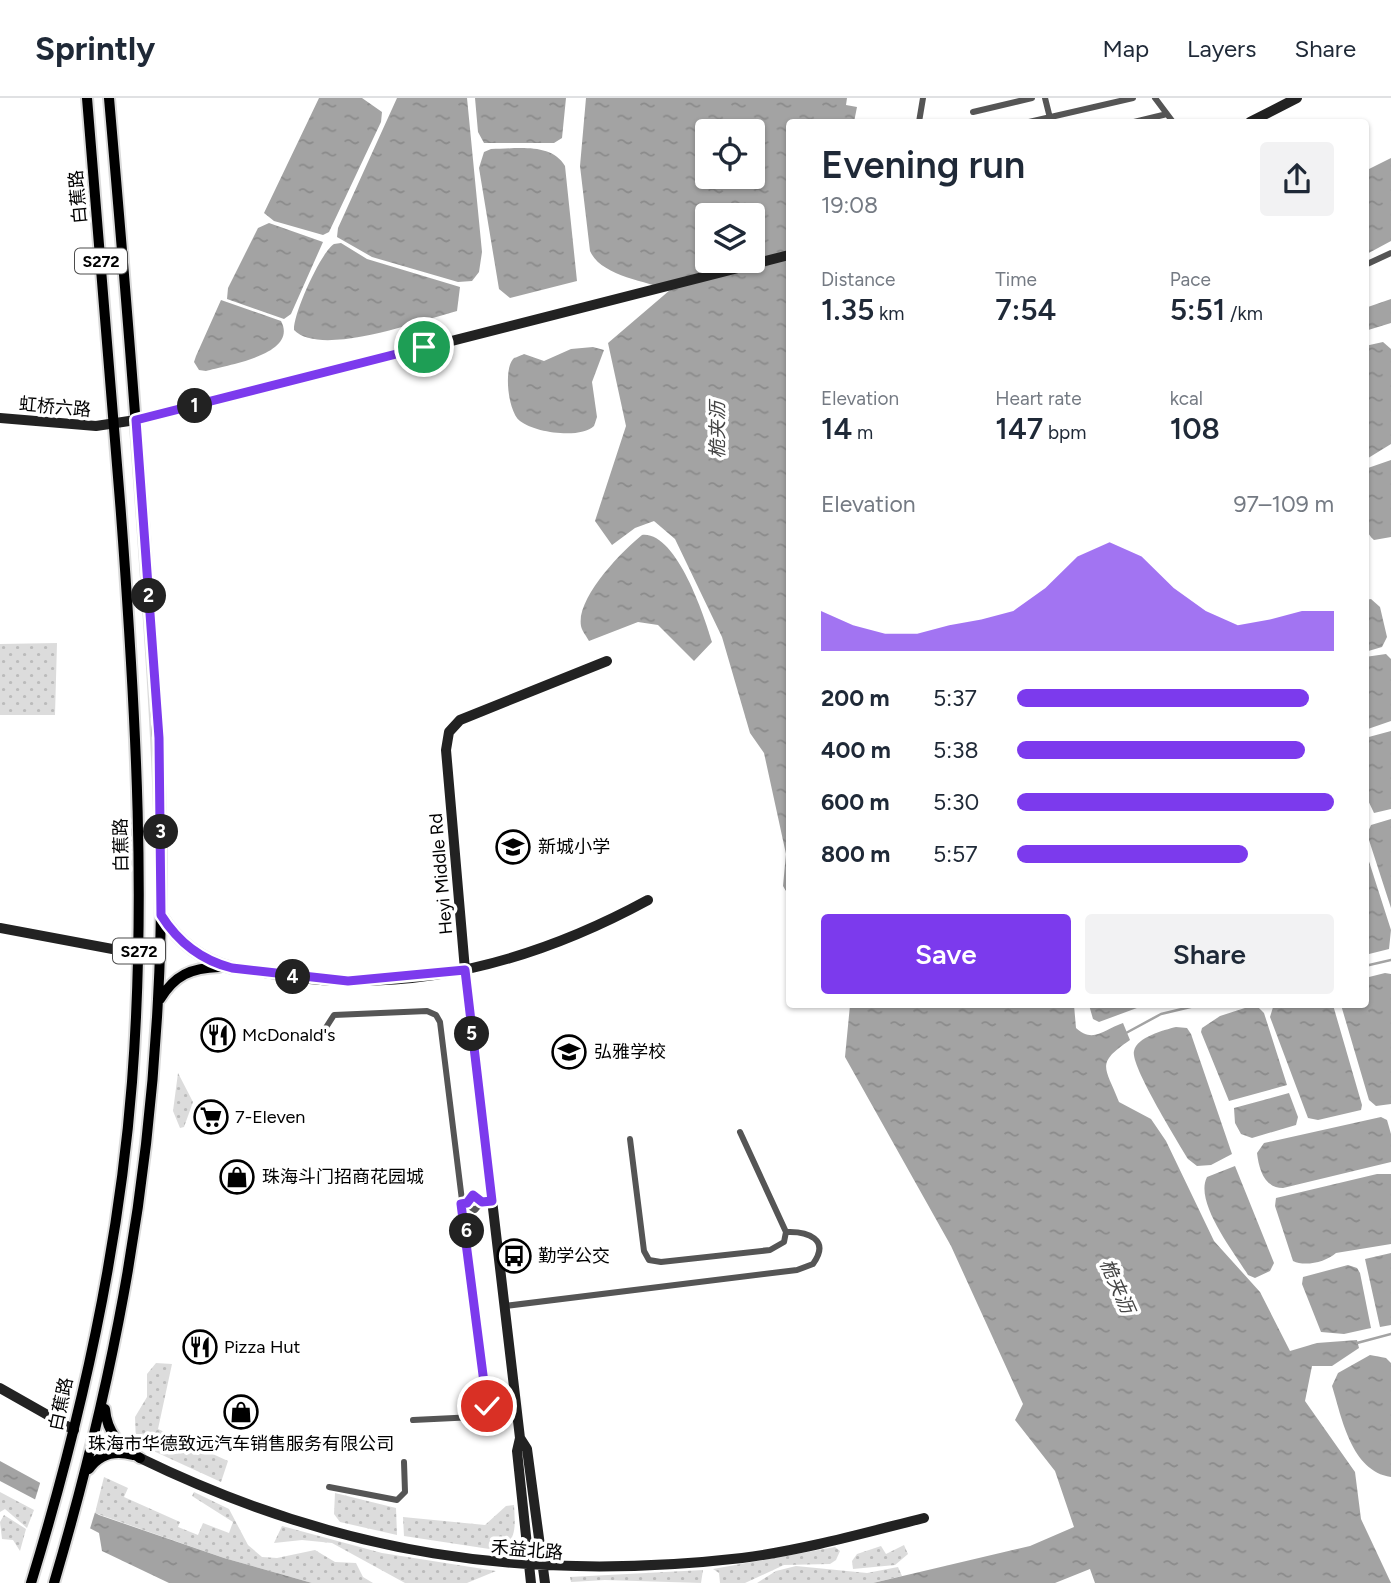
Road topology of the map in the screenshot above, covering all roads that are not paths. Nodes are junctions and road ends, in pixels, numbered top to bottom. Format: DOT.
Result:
graph roads {
  1 [pos="87,98"];
  2 [pos="109,98"];
  3 [pos="923,98"];
  4 [pos="1032,98"];
  5 [pos="1045,98"];
  6 [pos="1133,98"];
  7 [pos="1156,98"];
  8 [pos="1297,98"];
  9 [pos="973,112"];
  10 [pos="1167,114"];
  11 [pos="920,119"];
  12 [pos="1051,119"];
  13 [pos="1055,119"];
  14 [pos="1146,119"];
  15 [pos="1171,119"];
  16 [pos="1257,119"];
  17 [pos="1391,253"];
  18 [pos="786,256"];
  19 [pos="1369,263"];
  20 [pos="0,418"];
  21 [pos="136,420"];
  22 [pos="114,424"];
  23 [pos="607,660"];
  24 [pos="648,900"];
  25 [pos="161,915"];
  26 [pos="0,928"];
  27 [pos="139,954"];
  28 [pos="232,968"];
  29 [pos="465,970"];
  30 [pos="158,1001"];
  31 [pos="325,1029"];
  32 [pos="740,1132"];
  33 [pos="630,1139"];
  34 [pos="487,1202"];
  35 [pos="464,1204"];
  36 [pos="786,1232"];
  37 [pos="505,1306"];
  38 [pos="0,1388"];
  39 [pos="106,1393"];
  40 [pos="413,1420"];
  41 [pos="74,1430"];
  42 [pos="520,1438"];
  43 [pos="140,1458"];
  44 [pos="404,1462"];
  45 [pos="85,1478"];
  46 [pos="329,1487"];
  47 [pos="923,1518"];
  48 [pos="530,1568"];
  49 [pos="543,1569"];
  50 [pos="32,1583"];
  51 [pos="54,1583"];
  52 [pos="531,1583"];
  53 [pos="545,1583"];
  1 -- 22 [label="main road, 白蕉路 / S272"];
  2 -- 21 [label="main road, S272"];
  3 -- 11 [label="street"];
  4 -- 9 [label="street"];
  5 -- 12 [label="street"];
  6 -- 13 [label="street"];
  7 -- 10 [label="street"];
  8 -- 16 [label="street"];
  10 -- 14 [label="street"];
  10 -- 15 [label="street"];
  17 -- 19 [label="street"];
  18 -- 21 [label="street, 虹桥六路"];
  20 -- 22 [label="street, 虹桥六路"];
  21 -- 22 [label="street, 虹桥六路"];
  21 -- 25 [label="main road, S272"];
  22 -- 27 [label="main road, 白蕉路 / S272"];
  23 -- 29 [label="street, Heyi Middle Rd"];
  24 -- 29 [label="street"];
  25 -- 28 [label="main road"];
  25 -- 30 [label="main road, S272"];
  26 -- 27 [label="street"];
  27 -- 41 [label="main road, 白蕉路 / S272"];
  28 -- 29 [label="street"];
  28 -- 30 [label="main road"];
  29 -- 34 [label="street, Heyi Middle Rd"];
  30 -- 39 [label="main road, S272"];
  31 -- 35 [label="street"];
  32 -- 36 [label="street"];
  33 -- 36 [label="street"];
  34 -- 35 [label="street"];
  34 -- 37 [label="street, Heyi Middle Rd"];
  35 -- 40 [label="street"];
  36 -- 37 [label="street"];
  37 -- 42 [label="street, Heyi Middle Rd"];
  38 -- 41 [label="street"];
  39 -- 43 [label="main road"];
  39 -- 45 [label="main road, S272"];
  41 -- 50 [label="main road, 白蕉路 / S272"];
  42 -- 48 [label="street, Heyi Middle Rd"];
  42 -- 49 [label="street, Heyi Middle Rd"];
  43 -- 45 [label="main road"];
  43 -- 48 [label="street, 禾益北路"];
  44 -- 46 [label="street"];
  45 -- 51 [label="main road, S272"];
  47 -- 49 [label="street, 禾益北路"];
  48 -- 49 [label="street, 禾益北路"];
  48 -- 52 [label="street, Heyi Middle Rd"];
  49 -- 53 [label="street, Heyi Middle Rd"];
}
